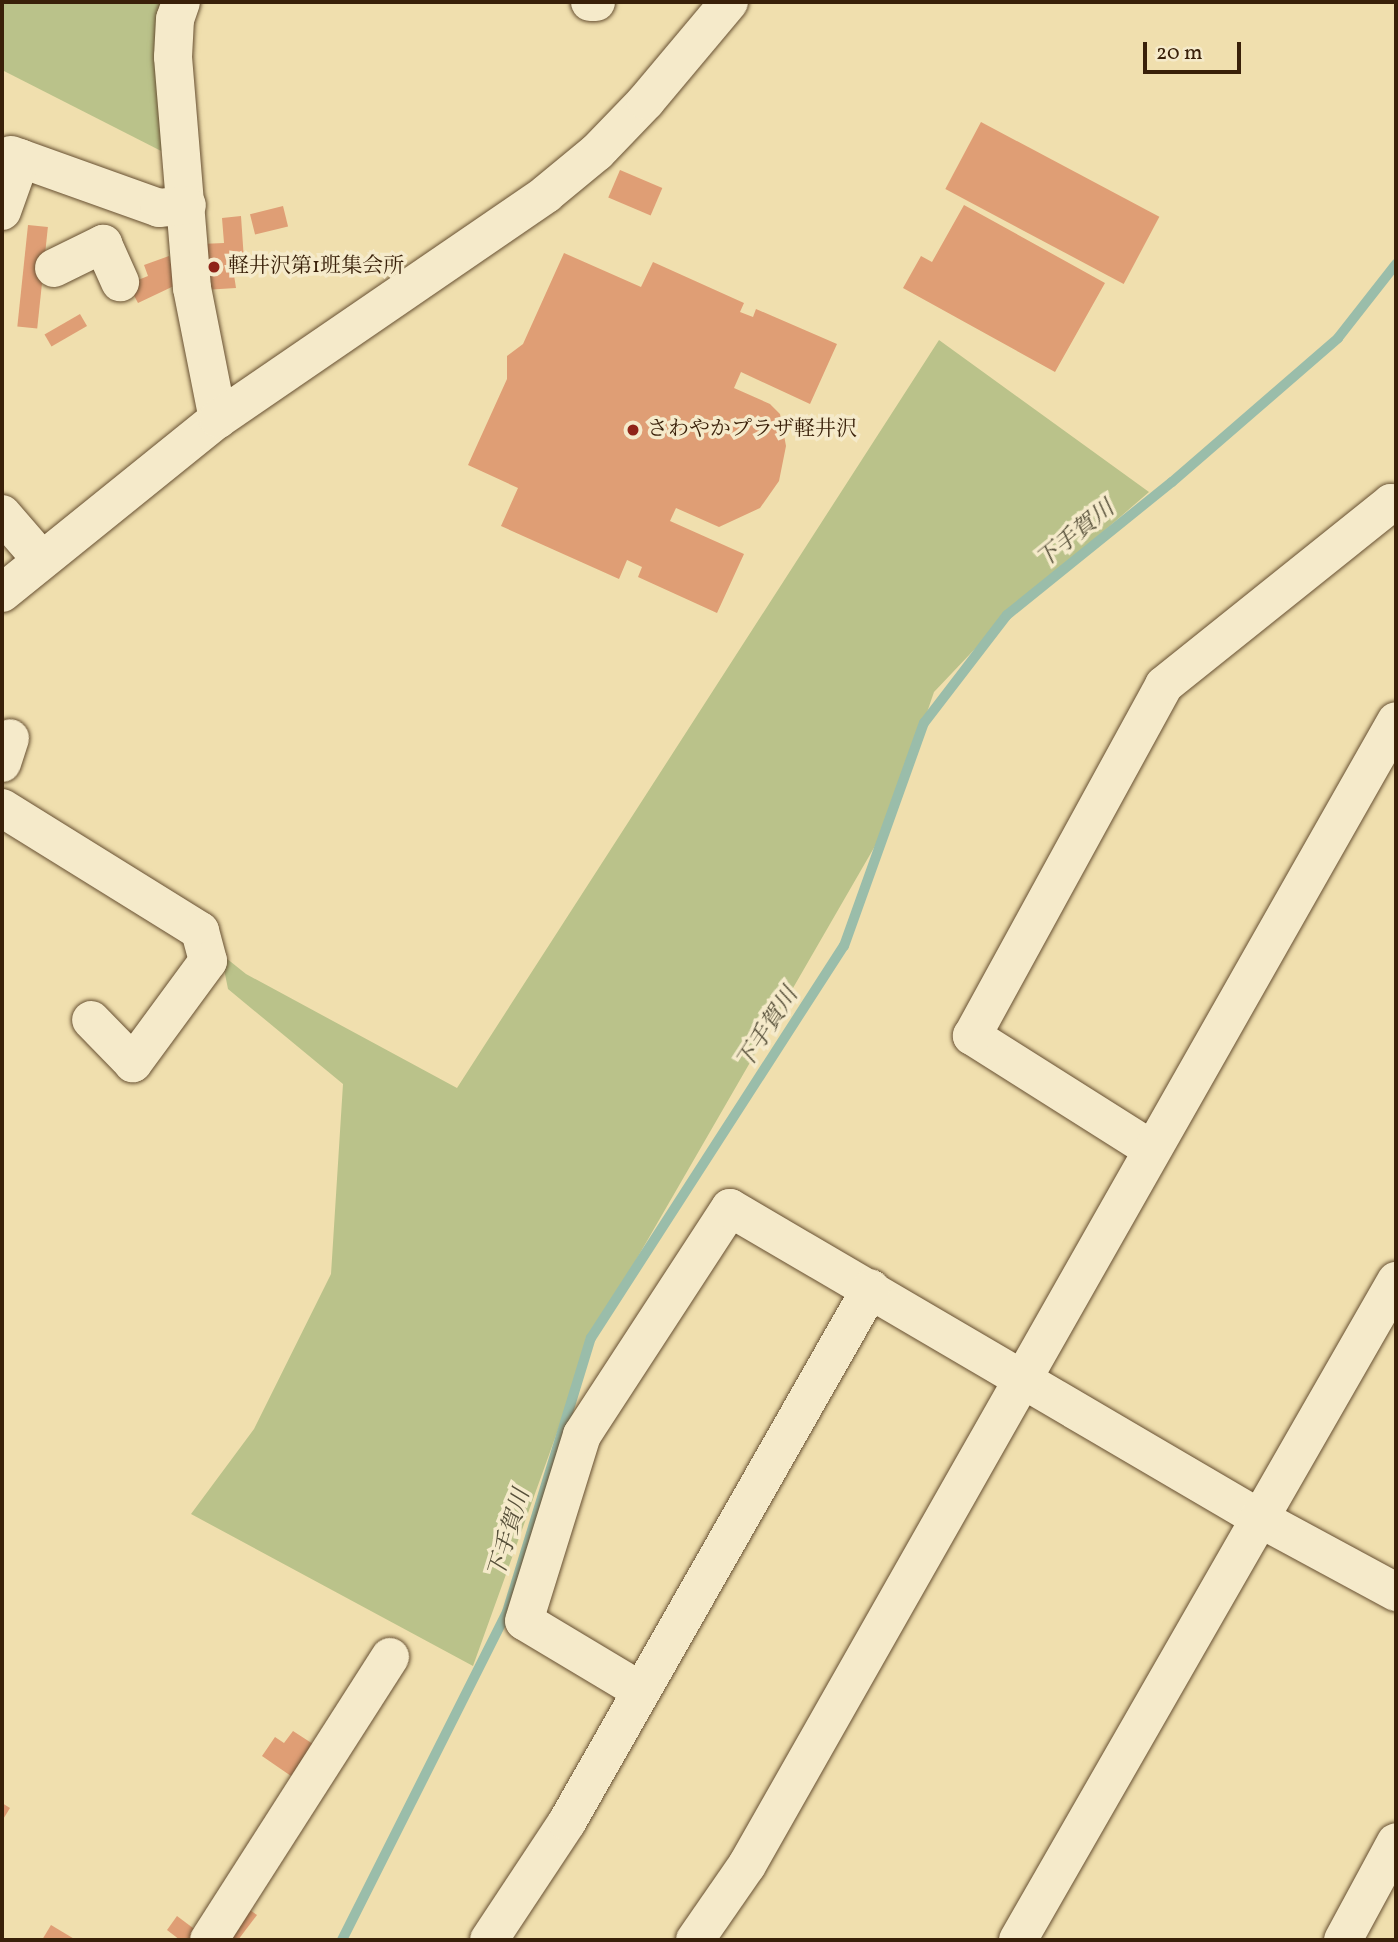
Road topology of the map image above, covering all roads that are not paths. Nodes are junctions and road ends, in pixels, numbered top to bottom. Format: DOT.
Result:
graph roads {
  1 [pos="181,2"];
  2 [pos="590,2"];
  3 [pos="596,2"];
  4 [pos="729,2"];
  5 [pos="119,194"];
  6 [pos="187,205"];
  7 [pos="2,211"];
  8 [pos="103,244"];
  9 [pos="54,268"];
  10 [pos="120,282"];
  11 [pos="218,419"];
  12 [pos="1396,506"];
  13 [pos="2,514"];
  14 [pos="41,559"];
  15 [pos="2,593"];
  16 [pos="1396,721"];
  17 [pos="2,808"];
  18 [pos="91,1020"];
  19 [pos="1151,1149"];
  20 [pos="1396,1281"];
  21 [pos="871,1289"];
  22 [pos="1023,1378"];
  23 [pos="1259,1518"];
  24 [pos="1396,1592"];
  25 [pos="390,1657"];
  26 [pos="641,1691"];
  27 [pos="1396,1842"];
  28 [pos="209,1940"];
  29 [pos="489,1940"];
  30 [pos="695,1940"];
  31 [pos="1018,1940"];
  32 [pos="1343,1940"];
  1 -- 6 [label="street"];
  2 -- 3 [label="street"];
  4 -- 11 [label="street"];
  5 -- 6 [label="street"];
  5 -- 7 [label="street"];
  5 -- 8 [label="street"];
  6 -- 11 [label="street"];
  8 -- 9 [label="street"];
  8 -- 10 [label="street"];
  11 -- 14 [label="street"];
  12 -- 19 [label="street"];
  13 -- 14 [label="street"];
  14 -- 15 [label="street"];
  16 -- 19 [label="street"];
  17 -- 18 [label="street"];
  19 -- 22 [label="street"];
  20 -- 23 [label="street"];
  21 -- 22 [label="street"];
  21 -- 26 [label="street"];
  21 -- 26 [label="street"];
  22 -- 23 [label="street"];
  22 -- 30 [label="street"];
  23 -- 24 [label="street"];
  23 -- 31 [label="street"];
  25 -- 28 [label="street"];
  26 -- 29 [label="street"];
  27 -- 32 [label="street"];
}
